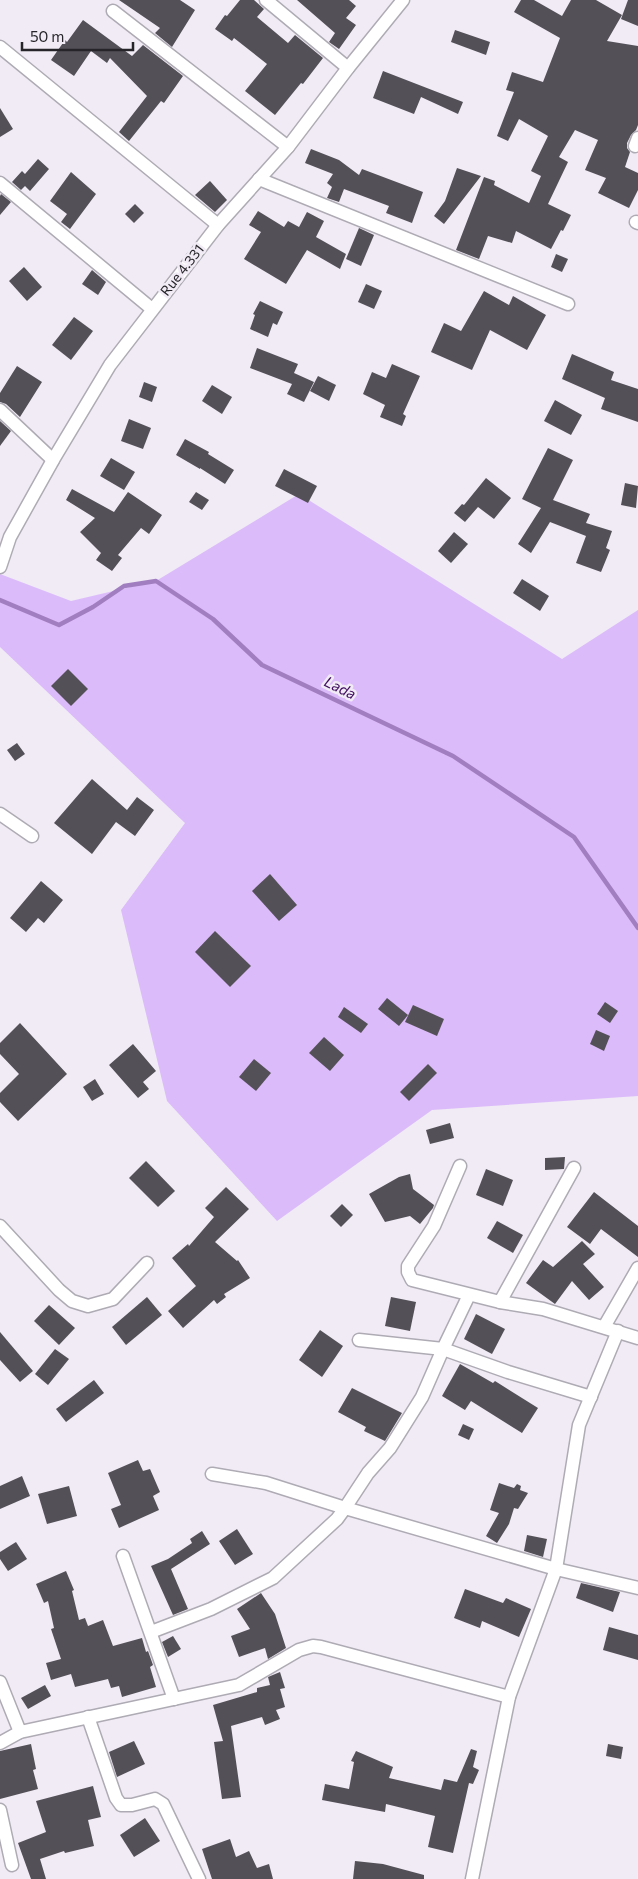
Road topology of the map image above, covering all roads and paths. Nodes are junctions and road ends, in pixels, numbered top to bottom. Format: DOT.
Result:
graph roads {
  1 [pos="266,0"];
  2 [pos="404,0"];
  3 [pos="113,11"];
  4 [pos="0,47"];
  5 [pos="348,68"];
  6 [pos="288,147"];
  7 [pos="259,179"];
  8 [pos="0,183"];
  9 [pos="218,224"];
  10 [pos="568,304"];
  11 [pos="152,309"];
  12 [pos="0,410"];
  13 [pos="53,460"];
  14 [pos="0,567"];
  15 [pos="0,814"];
  16 [pos="32,836"];
  17 [pos="460,1166"];
  18 [pos="574,1168"];
  19 [pos="0,1226"];
  20 [pos="147,1263"];
  21 [pos="638,1268"];
  22 [pos="469,1295"];
  23 [pos="500,1302"];
  24 [pos="604,1327"];
  25 [pos="618,1331"];
  26 [pos="638,1338"];
  27 [pos="359,1340"];
  28 [pos="443,1349"];
  29 [pos="591,1397"];
  30 [pos="212,1474"];
  31 [pos="346,1508"];
  32 [pos="123,1556"];
  33 [pos="556,1569"];
  34 [pos="638,1588"];
  35 [pos="151,1632"];
  36 [pos="0,1682"];
  37 [pos="509,1697"];
  38 [pos="174,1699"];
  39 [pos="88,1717"];
  40 [pos="20,1732"];
  41 [pos="0,1743"];
  42 [pos="0,1810"];
  43 [pos="12,1865"];
  44 [pos="199,1879"];
  45 [pos="472,1879"];
  1 -- 5 [label="street"];
  2 -- 5 [label="street, Rue 4.331"];
  3 -- 6 [label="street"];
  4 -- 9 [label="street"];
  5 -- 6 [label="street, Rue 4.331"];
  6 -- 7 [label="street, Rue 4.331"];
  7 -- 9 [label="street, Rue 4.331"];
  7 -- 10 [label="street"];
  8 -- 11 [label="street"];
  9 -- 11 [label="street, Rue 4.331"];
  11 -- 13 [label="street, Rue 4.331"];
  12 -- 13 [label="street"];
  13 -- 14 [label="street, Rue 4.331"];
  15 -- 16 [label="street"];
  17 -- 22 [label="street"];
  18 -- 23 [label="street"];
  19 -- 20 [label="street"];
  21 -- 24 [label="street"];
  22 -- 23 [label="street"];
  22 -- 28 [label="street"];
  23 -- 24 [label="street"];
  24 -- 25 [label="street"];
  25 -- 26 [label="street"];
  25 -- 29 [label="street"];
  27 -- 28 [label="street"];
  28 -- 29 [label="street"];
  28 -- 31 [label="street"];
  29 -- 33 [label="street"];
  30 -- 31 [label="street"];
  31 -- 33 [label="street"];
  31 -- 35 [label="street"];
  32 -- 35 [label="street"];
  33 -- 34 [label="street"];
  33 -- 37 [label="street"];
  35 -- 38 [label="street"];
  36 -- 40 [label="street"];
  37 -- 38 [label="street"];
  37 -- 45 [label="street"];
  38 -- 39 [label="street"];
  39 -- 40 [label="street"];
  39 -- 44 [label="street"];
  40 -- 41 [label="street"];
  42 -- 43 [label="street"];
}
